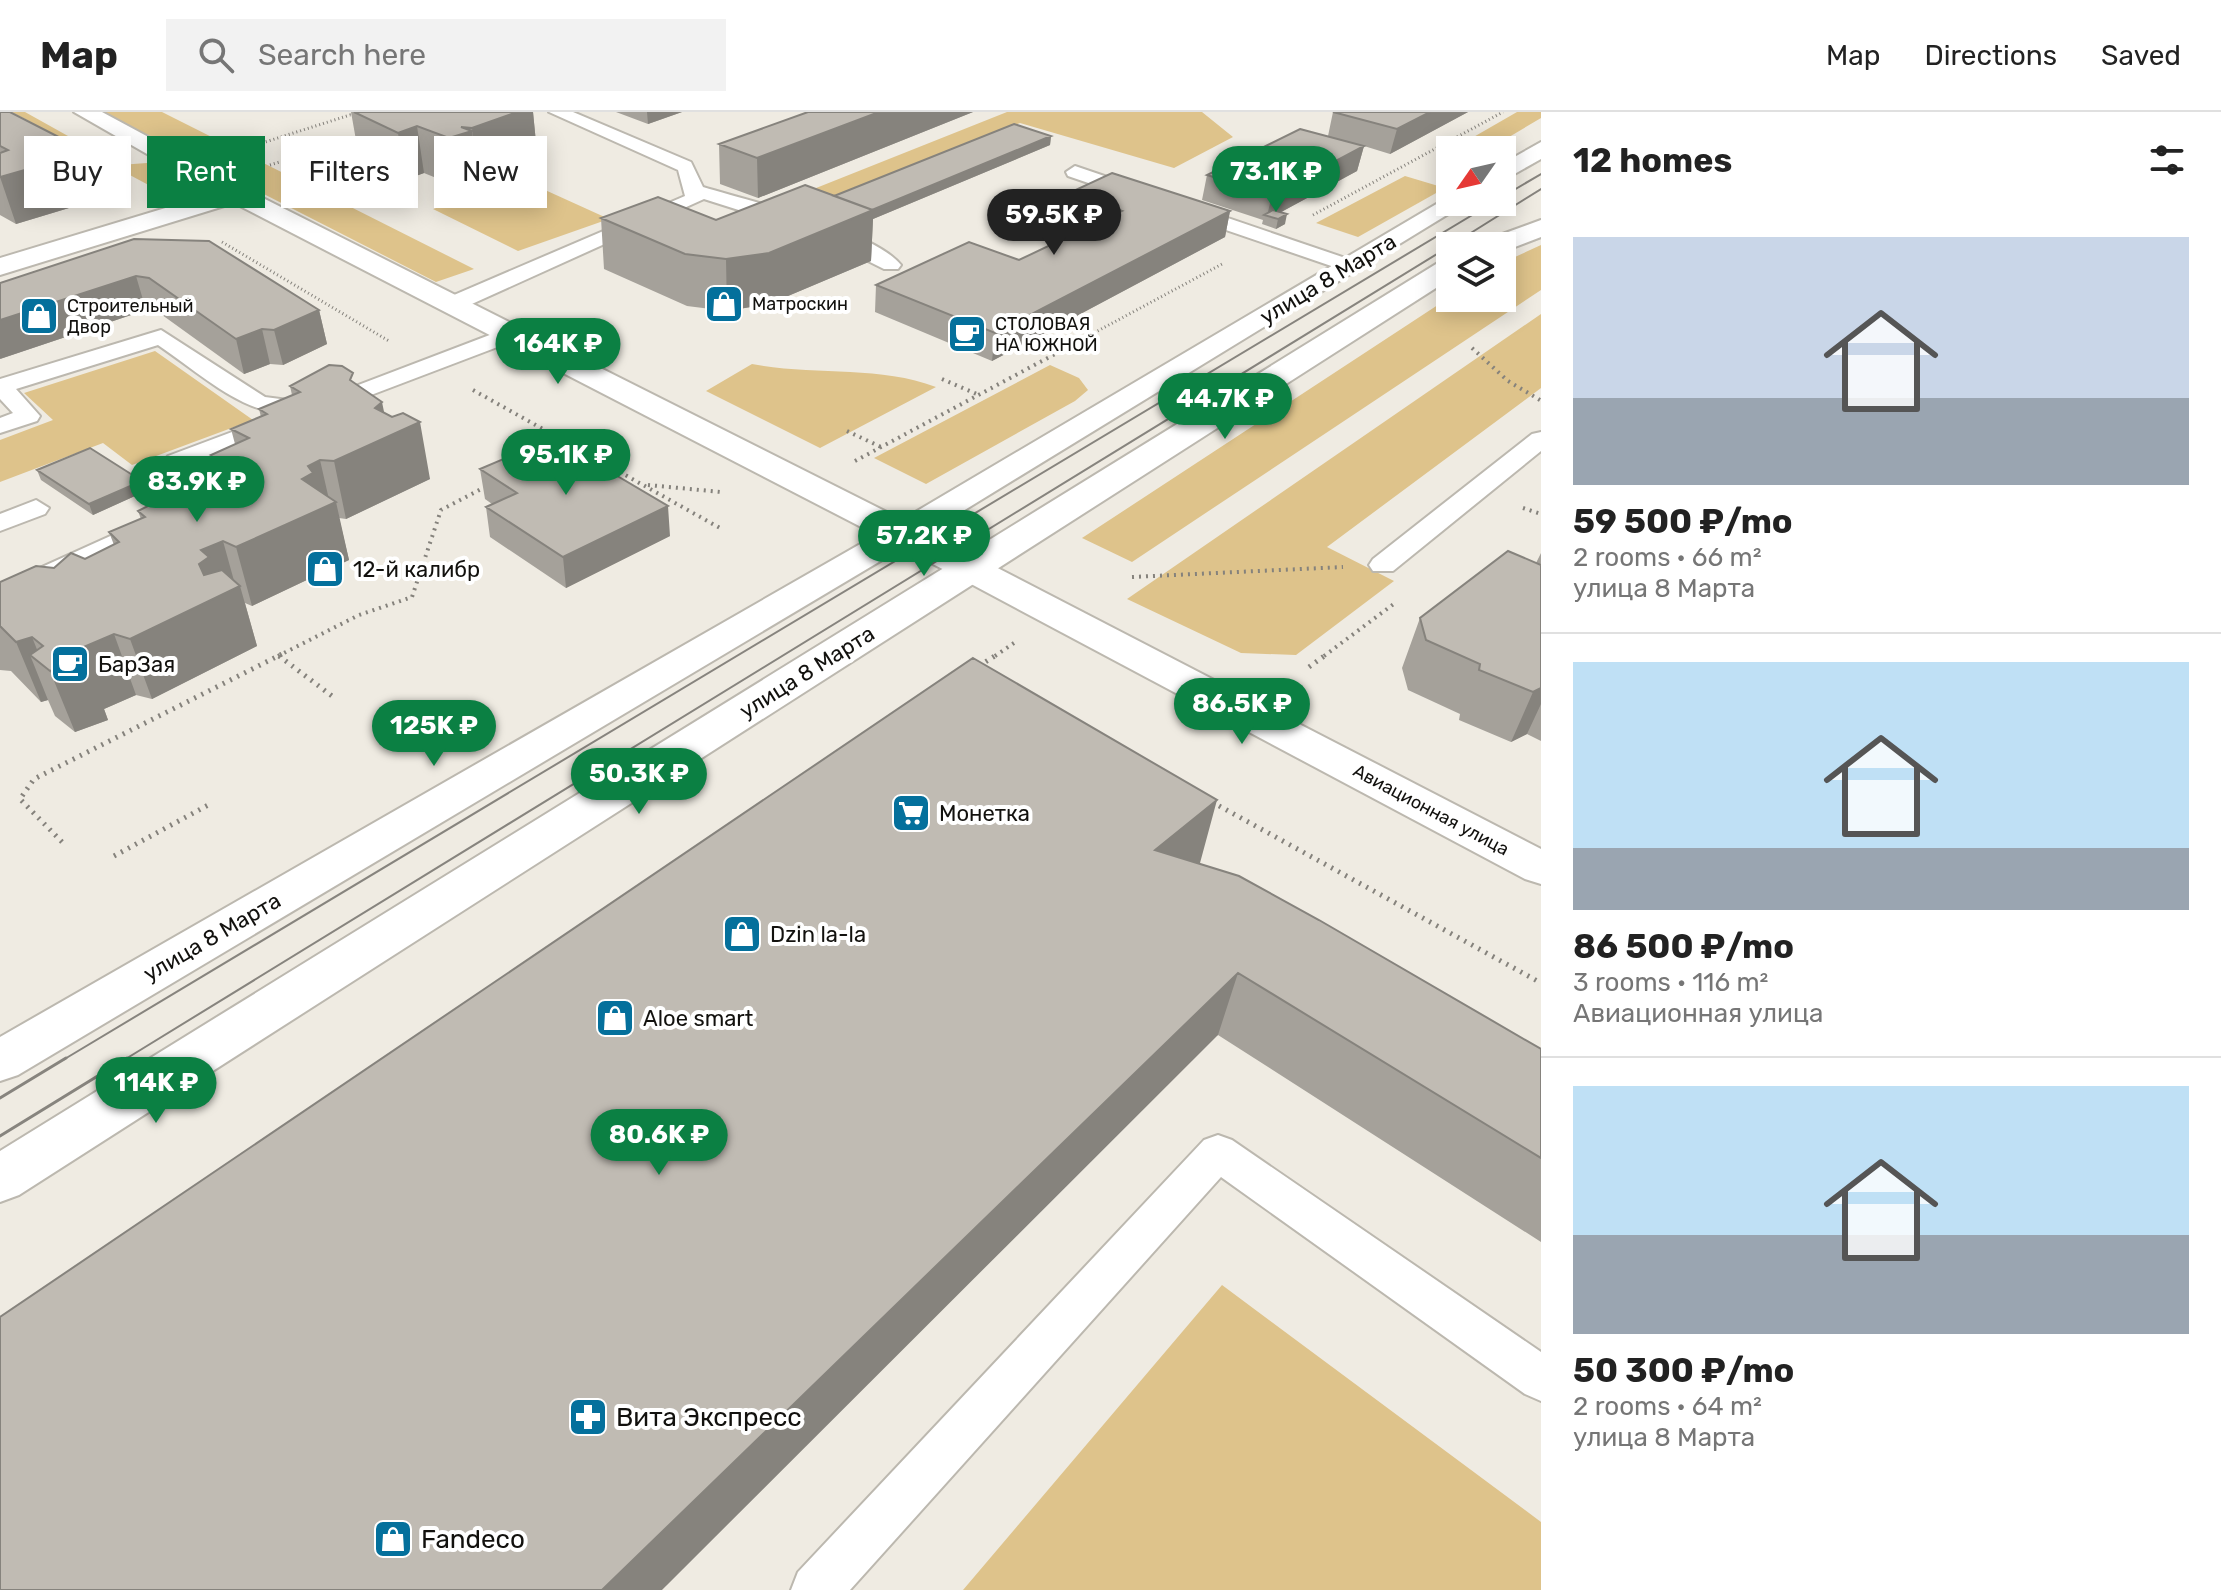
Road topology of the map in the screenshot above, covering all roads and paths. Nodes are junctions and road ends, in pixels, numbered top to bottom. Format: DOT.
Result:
graph roads {
  1 [pos="85,112"];
  2 [pos="558,112"];
  3 [pos="1503,112"];
  4 [pos="362,117"];
  5 [pos="265,142"];
  6 [pos="147,146"];
  7 [pos="1541,149"];
  8 [pos="1516,165"];
  9 [pos="1075,172"];
  10 [pos="1516,176"];
  11 [pos="1535,184"];
  12 [pos="694,190"];
  13 [pos="191,208"];
  14 [pos="264,208"];
  15 [pos="1436,214"];
  16 [pos="1541,228"];
  17 [pos="1270,238"];
  18 [pos="1516,238"];
  19 [pos="891,265"];
  20 [pos="1350,266"];
  21 [pos="0,267"];
  22 [pos="1436,276"];
  23 [pos="455,303"];
  24 [pos="513,333"];
  25 [pos="1472,348"];
  26 [pos="942,379"];
  27 [pos="979,395"];
  28 [pos="1541,400"];
  29 [pos="309,410"];
  30 [pos="0,426"];
  31 [pos="847,431"];
  32 [pos="1541,439"];
  33 [pos="573,446"];
  34 [pos="881,447"];
  35 [pos="559,452"];
  36 [pos="854,461"];
  37 [pos="491,484"];
  38 [pos="643,485"];
  39 [pos="732,493"];
  40 [pos="36,508"];
  41 [pos="0,523"];
  42 [pos="902,534"];
  43 [pos="1383,565"];
  44 [pos="971,569"];
  45 [pos="0,597"];
  46 [pos="1364,626"];
  47 [pos="1020,638"];
  48 [pos="279,656"];
  49 [pos="1309,667"];
  50 [pos="967,674"];
  51 [pos="332,696"];
  52 [pos="1208,799"];
  53 [pos="210,804"];
  54 [pos="62,842"];
  55 [pos="114,856"];
  56 [pos="1541,868"];
  57 [pos="1541,983"];
  58 [pos="0,1061"];
  59 [pos="0,1179"];
  60 [pos="1541,1379"];
  61 [pos="816,1590"];
  1 -- 6 [label="main road, Авиационная улица"];
  2 -- 12 [label="lane"];
  3 -- 17 [label="path"];
  4 -- 5 [label="path"];
  7 -- 8 [label="main road"];
  9 -- 17 [label="lane"];
  10 -- 11 [label="main road"];
  12 -- 19 [label="lane"];
  12 -- 23 [label="lane"];
  13 -- 21 [label="main road"];
  14 -- 23 [label="main road, Авиационная улица"];
  15 -- 20 [label="main road, улица 8 Марта"];
  16 -- 18 [label="main road"];
  17 -- 20 [label="lane"];
  17 -- 27 [label="path"];
  20 -- 42 [label="main road, улица 8 Марта"];
  22 -- 44 [label="main road, улица 8 Марта"];
  23 -- 24 [label="main road, Авиационная улица"];
  24 -- 29 [label="lane"];
  24 -- 42 [label="main road, Авиационная улица"];
  25 -- 28 [label="path"];
  26 -- 27 [label="path"];
  27 -- 34 [label="path"];
  29 -- 30 [label="lane"];
  29 -- 45 [label="lane"];
  31 -- 34 [label="path"];
  32 -- 43 [label="lane"];
  33 -- 35 [label="path"];
  34 -- 36 [label="path"];
  37 -- 48 [label="path"];
  38 -- 39 [label="path"];
  40 -- 41 [label="lane"];
  42 -- 44 [label="main road, Авиационная улица"];
  42 -- 58 [label="main road, улица 8 Марта"];
  44 -- 56 [label="main road, Авиационная улица"];
  44 -- 59 [label="main road, улица 8 Марта"];
  46 -- 49 [label="path"];
  47 -- 50 [label="path"];
  48 -- 51 [label="path"];
  48 -- 54 [label="path"];
  52 -- 57 [label="path"];
  53 -- 55 [label="path"];
  60 -- 61 [label="lane"];
}
